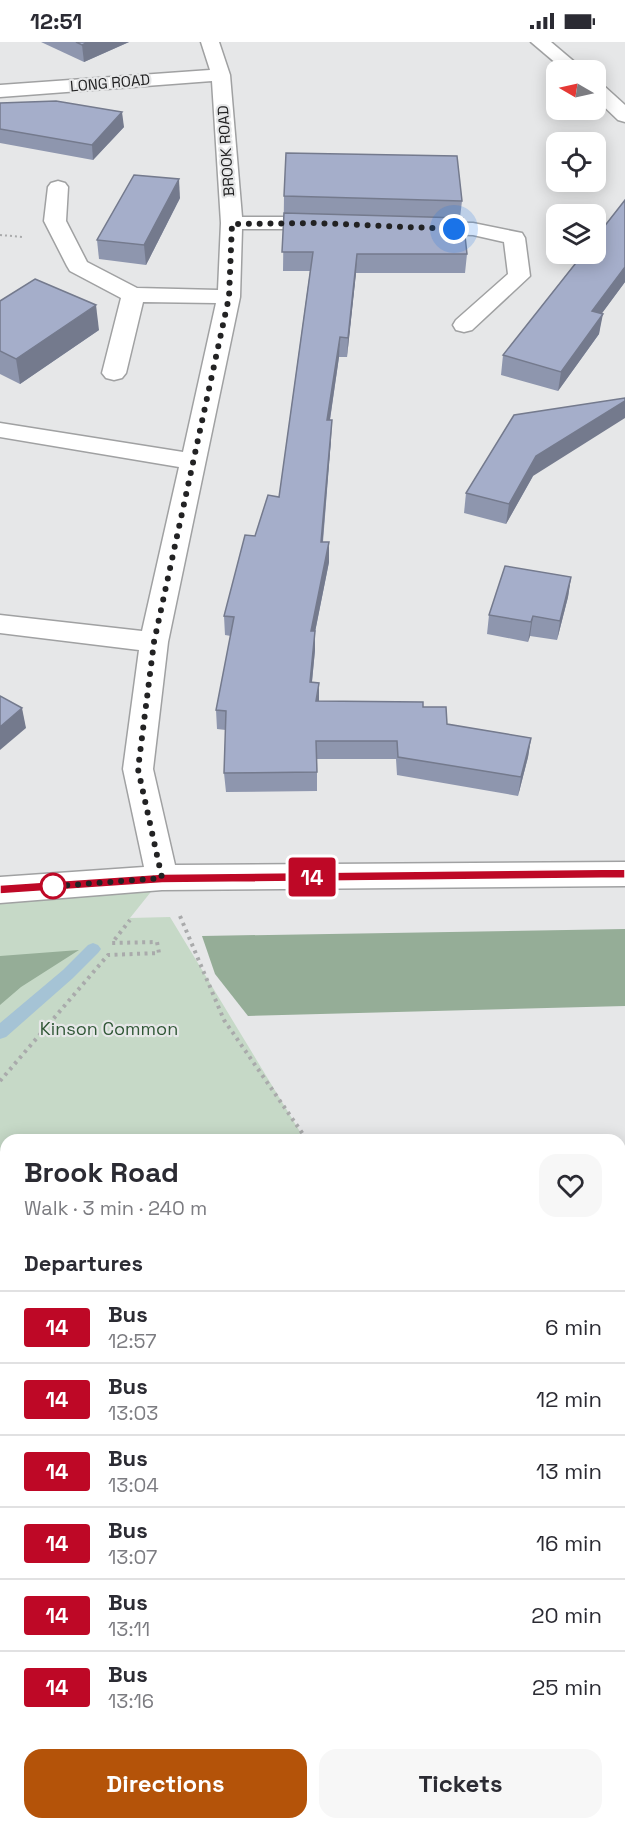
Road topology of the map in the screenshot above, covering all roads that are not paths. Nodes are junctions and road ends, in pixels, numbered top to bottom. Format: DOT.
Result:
graph roads {
  1 [pos="210,42"];
  2 [pos="540,42"];
  3 [pos="562,60"];
  4 [pos="221,75"];
  5 [pos="0,91"];
  6 [pos="606,98"];
  7 [pos="625,116"];
  8 [pos="58,187"];
  9 [pos="232,224"];
  10 [pos="348,224"];
  11 [pos="404,227"];
  12 [pos="133,295"];
  13 [pos="229,297"];
  14 [pos="464,325"];
  15 [pos="114,373"];
  16 [pos="0,430"];
  17 [pos="194,462"];
  18 [pos="0,624"];
  19 [pos="154,642"];
  20 [pos="625,874"];
  21 [pos="162,878"];
  22 [pos="0,890"];
  1 -- 4 [label="street, BROOK ROAD"];
  2 -- 3 [label="street"];
  4 -- 5 [label="street, LONG ROAD"];
  4 -- 9 [label="street, BROOK ROAD"];
  6 -- 7 [label="street"];
  8 -- 12 [label="street"];
  9 -- 10 [label="street"];
  9 -- 13 [label="street, BROOK ROAD"];
  11 -- 14 [label="street"];
  12 -- 13 [label="street"];
  12 -- 15 [label="street"];
  13 -- 17 [label="street, BROOK ROAD"];
  16 -- 17 [label="street"];
  17 -- 19 [label="street, BROOK ROAD"];
  18 -- 19 [label="street"];
  19 -- 21 [label="street, BROOK ROAD"];
  20 -- 21 [label="street"];
  21 -- 22 [label="street"];
}
